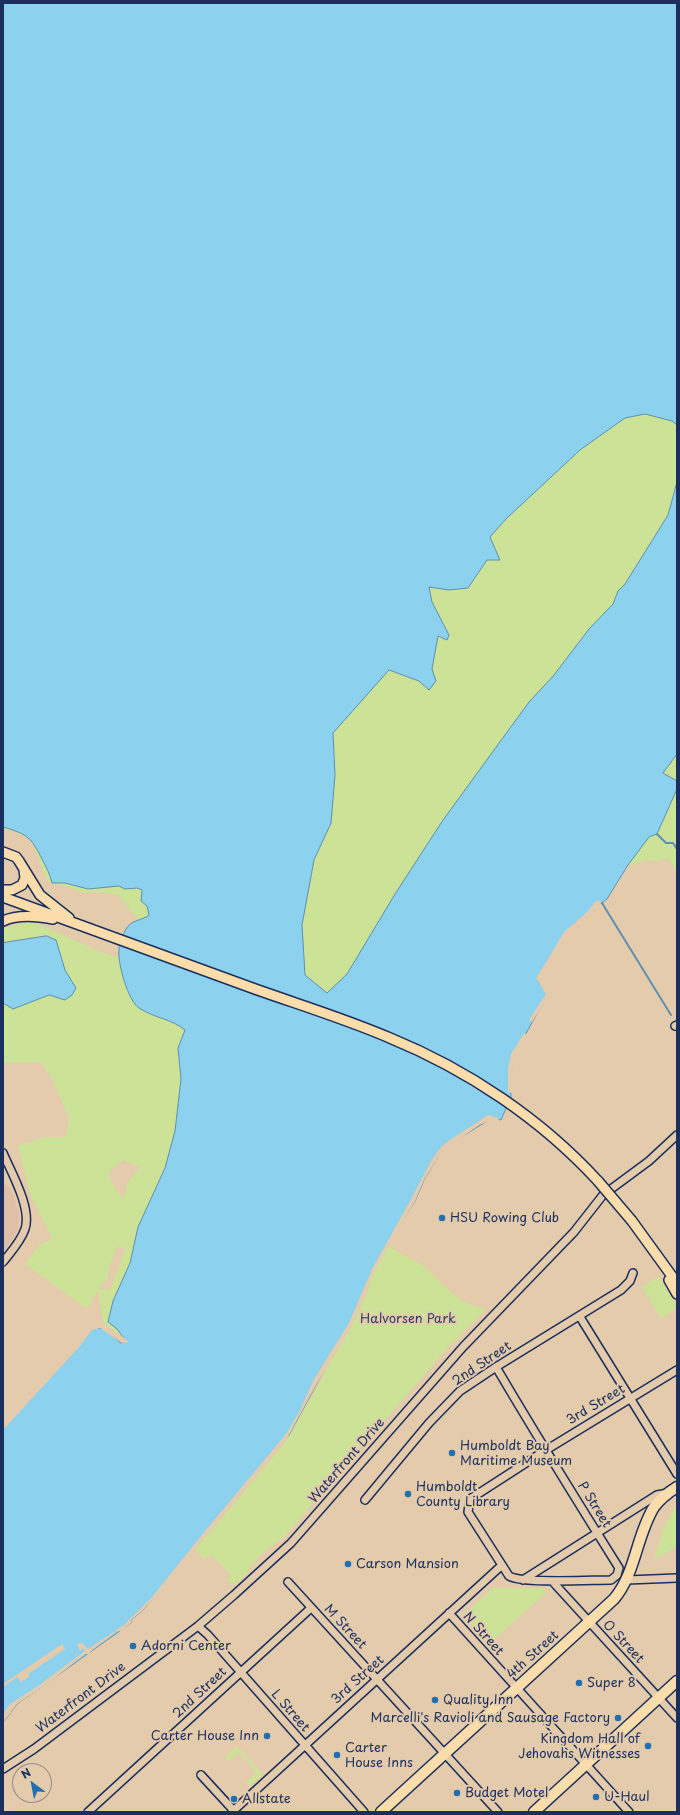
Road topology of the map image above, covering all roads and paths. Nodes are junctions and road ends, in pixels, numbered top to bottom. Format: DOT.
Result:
graph roads {
  1 [pos="3,852"];
  2 [pos="24,870"];
  3 [pos="3,890"];
  4 [pos="3,897"];
  5 [pos="3,921"];
  6 [pos="79,924"];
  7 [pos="677,1135"];
  8 [pos="3,1153"];
  9 [pos="658,1259"];
  10 [pos="3,1262"];
  11 [pos="633,1273"];
  12 [pos="677,1283"];
  13 [pos="677,1294"];
  14 [pos="580,1317"];
  15 [pos="496,1367"];
  16 [pos="677,1370"];
  17 [pos="630,1398"];
  18 [pos="546,1450"];
  19 [pos="677,1474"];
  20 [pos="677,1487"];
  21 [pos="668,1493"];
  22 [pos="365,1500"];
  23 [pos="598,1534"];
  24 [pos="501,1566"];
  25 [pos="677,1578"];
  26 [pos="523,1580"];
  27 [pos="627,1580"];
  28 [pos="552,1581"];
  29 [pos="288,1582"];
  30 [pos="312,1608"];
  31 [pos="449,1613"];
  32 [pos="589,1622"];
  33 [pos="198,1626"];
  34 [pos="241,1672"];
  35 [pos="377,1680"];
  36 [pos="677,1681"];
  37 [pos="516,1688"];
  38 [pos="658,1698"];
  39 [pos="677,1718"];
  40 [pos="304,1746"];
  41 [pos="445,1754"];
  42 [pos="586,1764"];
  43 [pos="3,1769"];
  44 [pos="201,1775"];
  45 [pos="93,1810"];
  46 [pos="233,1812"];
  47 [pos="364,1812"];
  48 [pos="381,1812"];
  49 [pos="498,1812"];
  50 [pos="534,1812"];
  51 [pos="629,1812"];
  1 -- 2 [label="main road"];
  2 -- 3 [label="main road"];
  2 -- 6 [label="main road"];
  4 -- 6 [label="main road"];
  5 -- 6 [label="main road"];
  6 -- 9 [label="main road, bridge"];
  7 -- 33 [label="street, Waterfront Drive"];
  8 -- 10 [label="street"];
  9 -- 12 [label="main road"];
  9 -- 13 [label="main road"];
  11 -- 14 [label="street, 2nd Street"];
  14 -- 15 [label="street, 2nd Street"];
  14 -- 17 [label="street"];
  15 -- 18 [label="street, P Street"];
  15 -- 22 [label="street, 2nd Street"];
  16 -- 17 [label="street, 3rd Street"];
  17 -- 18 [label="street, 3rd Street"];
  17 -- 19 [label="street"];
  18 -- 23 [label="street, P Street"];
  18 -- 24 [label="street, 3rd Street"];
  20 -- 21 [label="highway, 4th Street"];
  21 -- 23 [label="street, 4th Street"];
  21 -- 27 [label="highway, 4th Street"];
  23 -- 26 [label="street, 4th Street"];
  23 -- 28 [label="street, P Street"];
  24 -- 26 [label="street"];
  24 -- 31 [label="street, 3rd Street"];
  25 -- 27 [label="street"];
  26 -- 28 [label="street"];
  27 -- 32 [label="highway, 4th Street"];
  28 -- 32 [label="street, O Street"];
  29 -- 30 [label="street, M Street"];
  30 -- 34 [label="street, 2nd Street"];
  30 -- 35 [label="street, M Street"];
  31 -- 35 [label="street, 3rd Street"];
  31 -- 37 [label="street, N Street"];
  32 -- 37 [label="highway, 4th Street"];
  32 -- 38 [label="street, O Street"];
  33 -- 34 [label="street, L Street"];
  33 -- 43 [label="street, Waterfront Drive"];
  34 -- 40 [label="street, L Street"];
  34 -- 45 [label="street, 2nd Street"];
  35 -- 40 [label="street, 3rd Street"];
  35 -- 41 [label="street, M Street"];
  36 -- 38 [label="highway"];
  37 -- 41 [label="highway, 4th Street"];
  37 -- 42 [label="street, N Street"];
  38 -- 39 [label="street, O Street"];
  38 -- 42 [label="highway"];
  40 -- 46 [label="street, 3rd Street"];
  40 -- 47 [label="street, L Street"];
  41 -- 48 [label="highway, 4th Street"];
  41 -- 49 [label="street, M Street"];
  42 -- 50 [label="highway"];
  42 -- 51 [label="street, N Street"];
  44 -- 46 [label="street"];
}
